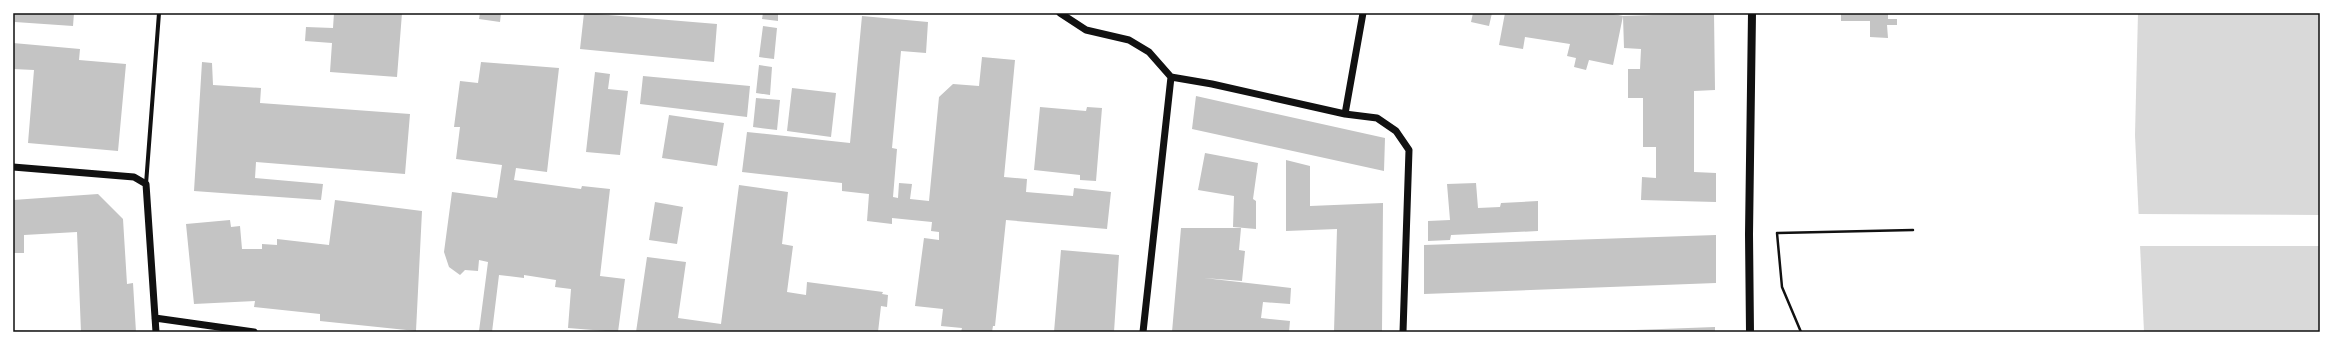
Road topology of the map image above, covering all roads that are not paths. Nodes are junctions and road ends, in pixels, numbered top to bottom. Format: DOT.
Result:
graph roads {
  1 [pos="158,13"];
  2 [pos="1060,13"];
  3 [pos="1363,13"];
  4 [pos="1752,13"];
  5 [pos="1171,77"];
  6 [pos="1344,114"];
  7 [pos="13,167"];
  8 [pos="146,184"];
  9 [pos="155,318"];
  10 [pos="156,332"];
  11 [pos="254,332"];
  12 [pos="1142,332"];
  13 [pos="1403,332"];
  14 [pos="1750,332"];
  1 -- 8 [label="street"];
  2 -- 5 [label="street"];
  3 -- 6 [label="street"];
  4 -- 14 [label="main road"];
  5 -- 6 [label="street"];
  5 -- 12 [label="street"];
  6 -- 13 [label="street"];
  7 -- 8 [label="street"];
  8 -- 9 [label="street"];
  9 -- 10 [label="street"];
  9 -- 11 [label="street"];
}
